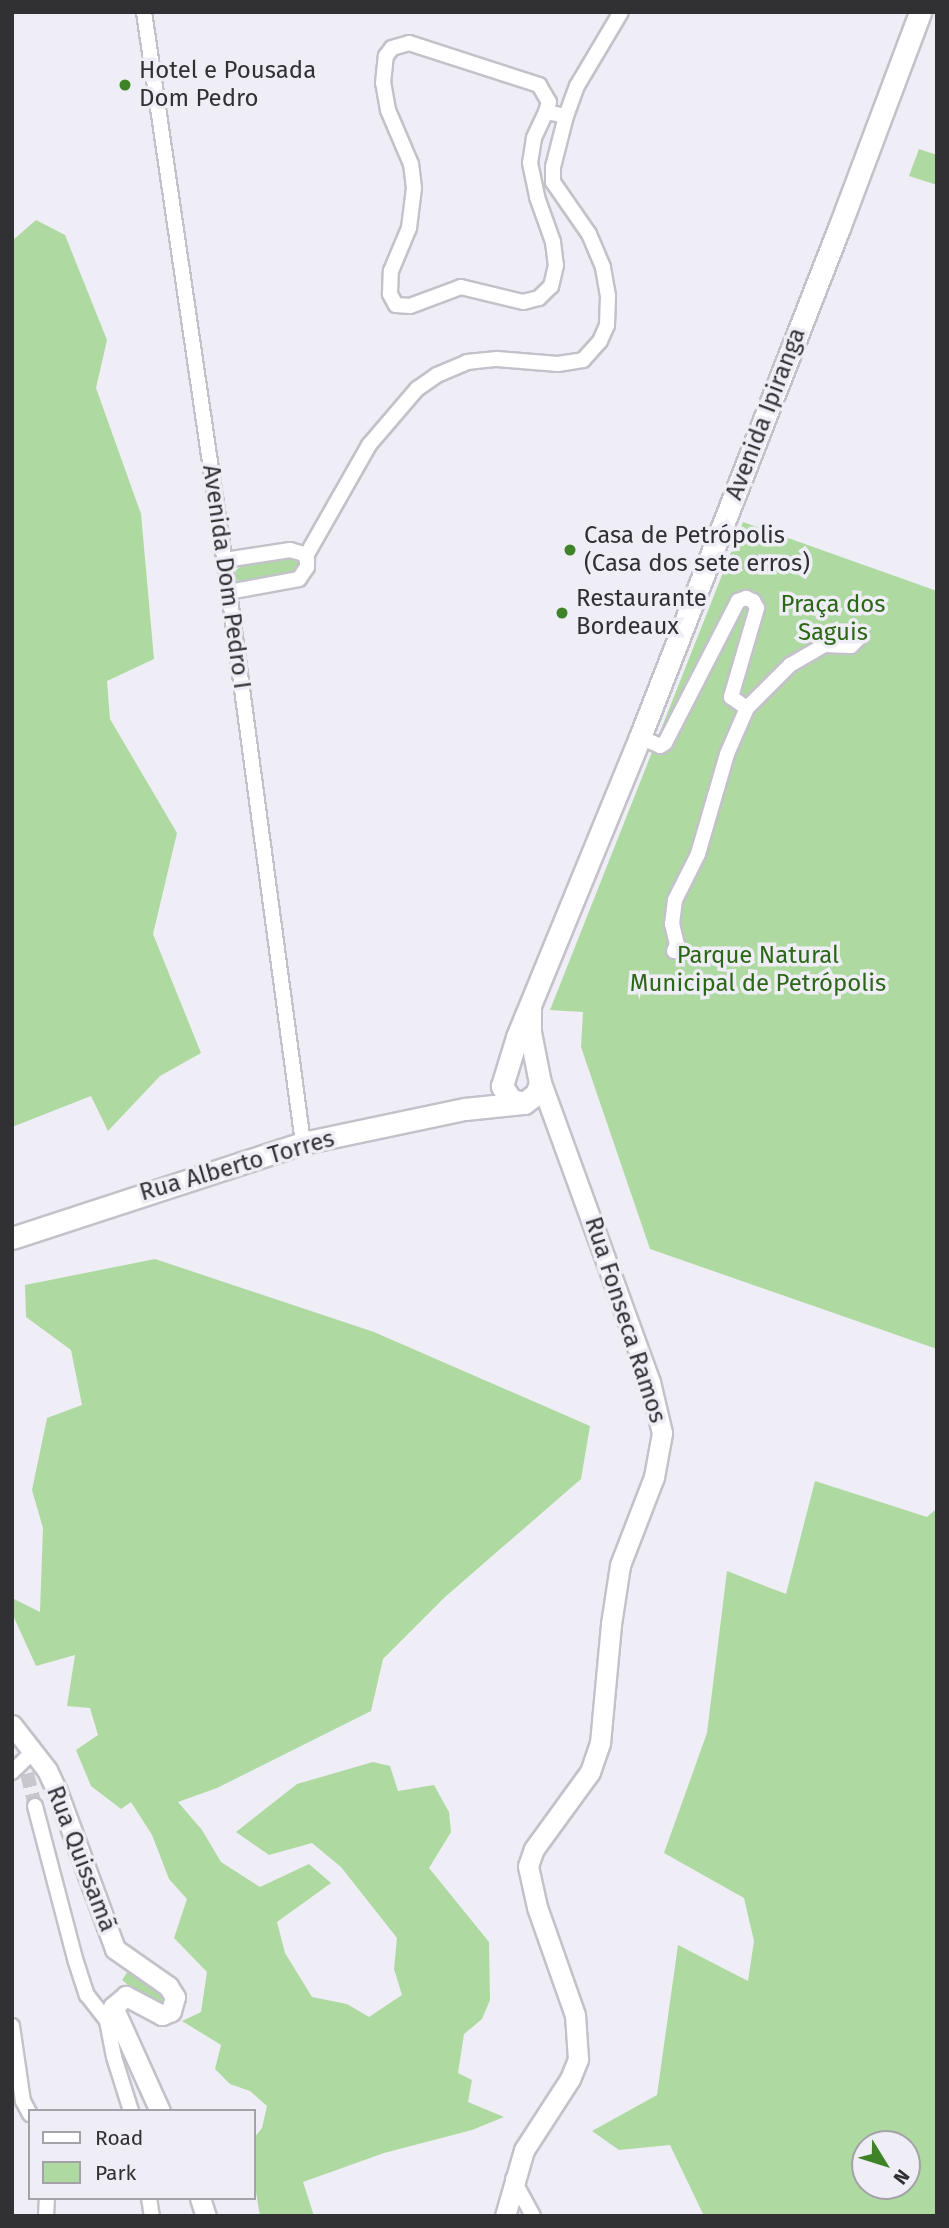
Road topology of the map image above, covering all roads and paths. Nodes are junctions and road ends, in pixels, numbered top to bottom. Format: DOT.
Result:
graph roads {
  1 [pos="144,12"];
  2 [pos="621,12"];
  3 [pos="920,12"];
  4 [pos="546,111"];
  5 [pos="566,116"];
  6 [pos="306,556"];
  7 [pos="225,560"];
  8 [pos="229,592"];
  9 [pos="861,636"];
  10 [pos="747,708"];
  11 [pos="640,737"];
  12 [pos="674,951"];
  13 [pos="530,1009"];
  14 [pos="504,1074"];
  15 [pos="539,1077"];
  16 [pos="524,1103"];
  17 [pos="465,1109"];
  18 [pos="558,1125"];
  19 [pos="303,1143"];
  20 [pos="12,1238"];
  21 [pos="12,1726"];
  22 [pos="32,1753"];
  23 [pos="12,1772"];
  24 [pos="36,1806"];
  25 [pos="110,2014"];
  26 [pos="12,2026"];
  27 [pos="130,2109"];
  28 [pos="159,2109"];
  29 [pos="28,2110"];
  30 [pos="513,2179"];
  31 [pos="505,2216"];
  32 [pos="533,2216"];
  1 -- 7 [label="street, Avenida Dom Pedro I"];
  2 -- 5 [label="street"];
  3 -- 11 [label="main road, Avenida Ipiranga"];
  4 -- 4 [label="street"];
  4 -- 5 [label="street"];
  5 -- 6 [label="street"];
  6 -- 7 [label="street"];
  6 -- 8 [label="street"];
  7 -- 8 [label="street, Avenida Dom Pedro I"];
  8 -- 19 [label="street, Avenida Dom Pedro I"];
  9 -- 10 [label="street"];
  10 -- 11 [label="street"];
  10 -- 12 [label="street"];
  11 -- 13 [label="main road, Avenida Ipiranga"];
  13 -- 14 [label="main road, Avenida Ipiranga"];
  13 -- 15 [label="main road, Avenida Ipiranga"];
  14 -- 15 [label="main road"];
  14 -- 16 [label="main road"];
  14 -- 17 [label="main road"];
  15 -- 16 [label="main road"];
  15 -- 18 [label="street, Rua Fonseca Ramos"];
  16 -- 17 [label="main road, Rua Alberto Torres"];
  16 -- 18 [label="street"];
  17 -- 19 [label="main road, Rua Alberto Torres"];
  18 -- 30 [label="street, Rua Fonseca Ramos"];
  19 -- 20 [label="main road, Rua Alberto Torres"];
  21 -- 22 [label="street"];
  22 -- 23 [label="street"];
  22 -- 25 [label="street, Rua Quissamã"];
  24 -- 25 [label="street"];
  25 -- 27 [label="street"];
  25 -- 28 [label="street"];
  26 -- 29 [label="street"];
  30 -- 31 [label="street"];
  30 -- 32 [label="street"];
}
